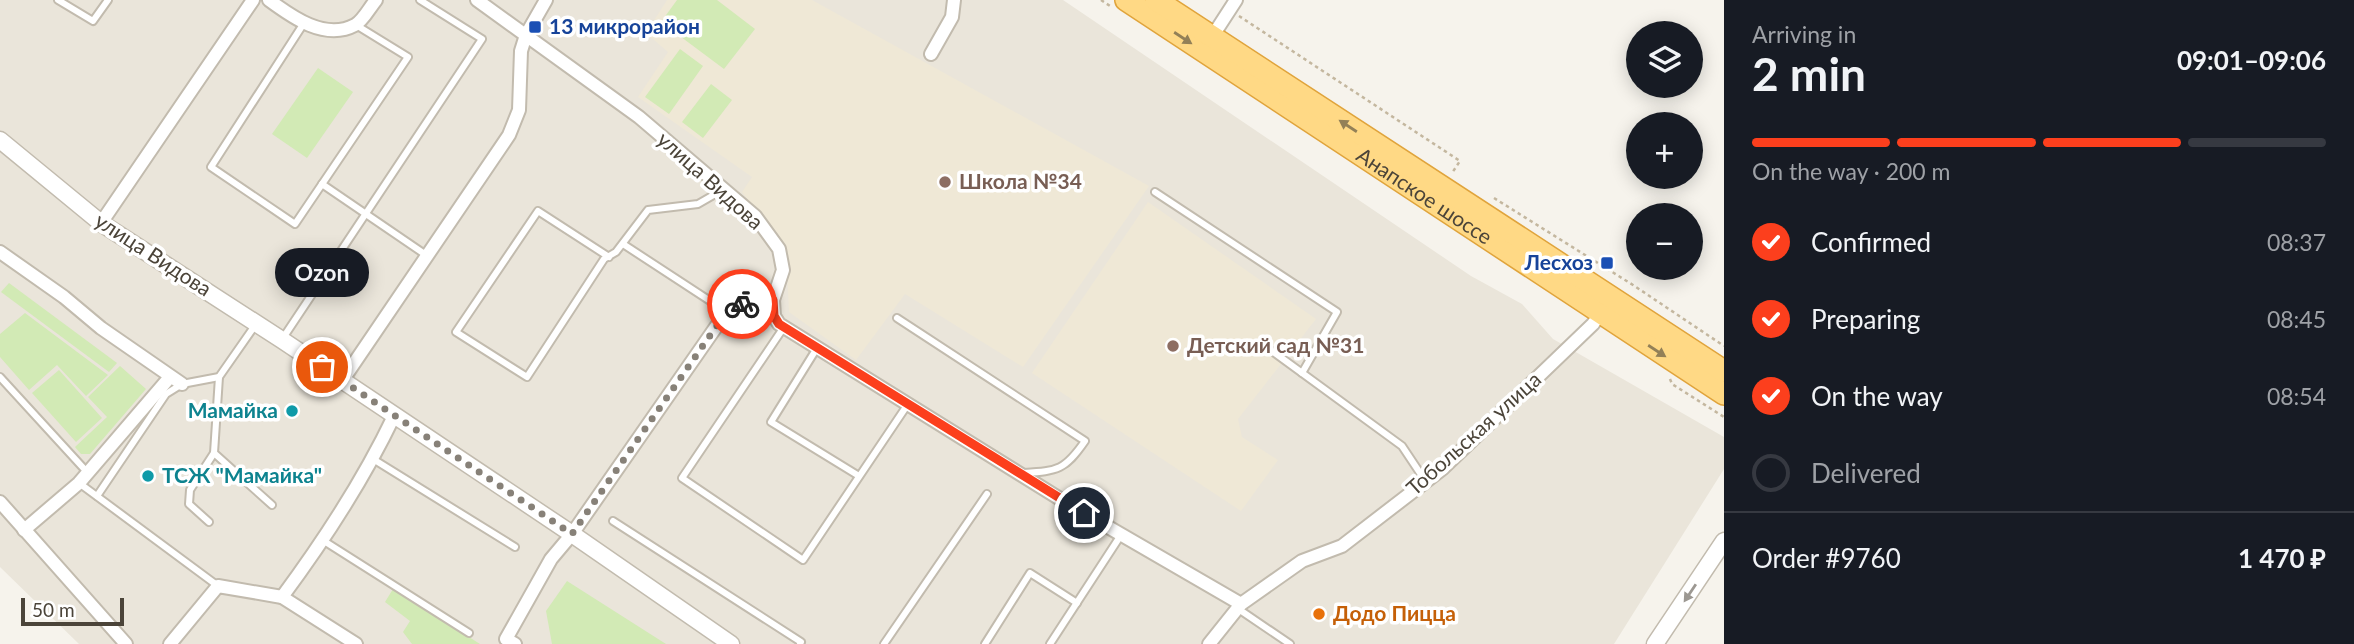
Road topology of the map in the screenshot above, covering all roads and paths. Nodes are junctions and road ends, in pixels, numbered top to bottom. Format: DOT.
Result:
graph roads {
  1 [pos="58,0"];
  2 [pos="108,0"];
  3 [pos="253,0"];
  4 [pos="269,0"];
  5 [pos="376,0"];
  6 [pos="420,0"];
  7 [pos="477,0"];
  8 [pos="546,0"];
  9 [pos="954,0"];
  10 [pos="1126,0"];
  11 [pos="1156,0"];
  12 [pos="1233,5"];
  13 [pos="304,23"];
  14 [pos="356,25"];
  15 [pos="526,35"];
  16 [pos="1212,37"];
  17 [pos="931,54"];
  18 [pos="0,140"];
  19 [pos="1462,179"];
  20 [pos="322,184"];
  21 [pos="724,190"];
  22 [pos="1155,192"];
  23 [pos="1494,198"];
  24 [pos="364,213"];
  25 [pos="101,222"];
  26 [pos="622,244"];
  27 [pos="0,252"];
  28 [pos="426,255"];
  29 [pos="609,257"];
  30 [pos="773,300"];
  31 [pos="727,312"];
  32 [pos="1600,314"];
  33 [pos="897,318"];
  34 [pos="257,323"];
  35 [pos="784,327"];
  36 [pos="282,340"];
  37 [pos="1724,346"];
  38 [pos="817,348"];
  39 [pos="1268,348"];
  40 [pos="1724,371"];
  41 [pos="1302,373"];
  42 [pos="0,377"];
  43 [pos="219,377"];
  44 [pos="176,381"];
  45 [pos="342,381"];
  46 [pos="1724,394"];
  47 [pos="908,404"];
  48 [pos="394,416"];
  49 [pos="214,453"];
  50 [pos="373,459"];
  51 [pos="1019,474"];
  52 [pos="859,476"];
  53 [pos="83,478"];
  54 [pos="1426,482"];
  55 [pos="987,494"];
  56 [pos="97,496"];
  57 [pos="0,502"];
  58 [pos="272,505"];
  59 [pos="613,520"];
  60 [pos="209,522"];
  61 [pos="24,530"];
  62 [pos="572,534"];
  63 [pos="1121,535"];
  64 [pos="324,541"];
  65 [pos="1724,541"];
  66 [pos="515,547"];
  67 [pos="218,586"];
  68 [pos="282,597"];
  69 [pos="1077,603"];
  70 [pos="1239,606"];
  71 [pos="469,633"];
  72 [pos="508,642"];
  73 [pos="126,644"];
  74 [pos="170,644"];
  75 [pos="356,644"];
  76 [pos="730,644"];
  77 [pos="800,644"];
  78 [pos="884,644"];
  79 [pos="985,644"];
  80 [pos="1050,644"];
  81 [pos="1209,644"];
  82 [pos="1290,644"];
  83 [pos="1655,644"];
  1 -- 2 [label="lane"];
  3 -- 25 [label="street"];
  4 -- 13 [label="street"];
  5 -- 14 [label="street"];
  6 -- 24 [label="lane"];
  7 -- 15 [label="street, улица Видова"];
  8 -- 15 [label="street"];
  9 -- 17 [label="street"];
  10 -- 32 [label="highway, Анапское шоссе, one-way"];
  11 -- 16 [label="highway, Анапское шоссе"];
  12 -- 16 [label="street"];
  12 -- 19 [label="path"];
  13 -- 14 [label="street"];
  13 -- 20 [label="lane"];
  14 -- 20 [label="lane"];
  15 -- 21 [label="street, улица Видова"];
  15 -- 28 [label="street"];
  40 -- 16 [label="highway, Анапское шоссе, one-way"];
  18 -- 25 [label="street, улица Видова"];
  20 -- 24 [label="lane"];
  21 -- 26 [label="lane"];
  21 -- 30 [label="street, улица Видова"];
  22 -- 41 [label="lane"];
  23 -- 37 [label="path"];
  24 -- 28 [label="lane"];
  24 -- 36 [label="lane"];
  25 -- 34 [label="street, улица Видова"];
  26 -- 29 [label="lane"];
  26 -- 31 [label="lane"];
  27 -- 44 [label="street"];
  28 -- 45 [label="street"];
  29 -- 29 [label="lane"];
  30 -- 31 [label="street"];
  30 -- 35 [label="street"];
  31 -- 62 [label="street"];
  32 -- 46 [label="highway, Анапское шоссе, one-way"];
  32 -- 54 [label="street, Тобольская улица"];
  33 -- 51 [label="lane"];
  34 -- 36 [label="street, улица Видова"];
  34 -- 43 [label="lane"];
  35 -- 38 [label="street"];
  35 -- 52 [label="lane"];
  36 -- 45 [label="street, улица Видова"];
  38 -- 47 [label="street"];
  38 -- 52 [label="lane"];
  39 -- 41 [label="lane"];
  41 -- 54 [label="lane"];
  42 -- 53 [label="lane"];
  43 -- 44 [label="lane"];
  43 -- 49 [label="lane"];
  44 -- 53 [label="street"];
  44 -- 56 [label="lane"];
  45 -- 48 [label="street, улица Видова"];
  47 -- 51 [label="street"];
  47 -- 52 [label="lane"];
  48 -- 50 [label="street"];
  48 -- 62 [label="street, улица Видова"];
  49 -- 58 [label="lane"];
  49 -- 60 [label="lane"];
  50 -- 64 [label="street"];
  50 -- 66 [label="lane"];
  51 -- 63 [label="street"];
  53 -- 56 [label="lane"];
  53 -- 61 [label="street"];
  54 -- 70 [label="street, Тобольская улица"];
  55 -- 78 [label="lane"];
  56 -- 67 [label="lane"];
  57 -- 61 [label="street"];
  59 -- 77 [label="lane"];
  61 -- 73 [label="street"];
  62 -- 72 [label="street"];
  62 -- 76 [label="street, улица Видова"];
  63 -- 69 [label="lane"];
  63 -- 70 [label="street"];
  64 -- 68 [label="street"];
  64 -- 71 [label="lane"];
  65 -- 83 [label="street, one-way"];
  67 -- 68 [label="street"];
  67 -- 74 [label="street"];
  68 -- 75 [label="street"];
  69 -- 79 [label="lane"];
  69 -- 80 [label="lane"];
  70 -- 81 [label="street, Тобольская улица"];
  70 -- 82 [label="lane"];
}
